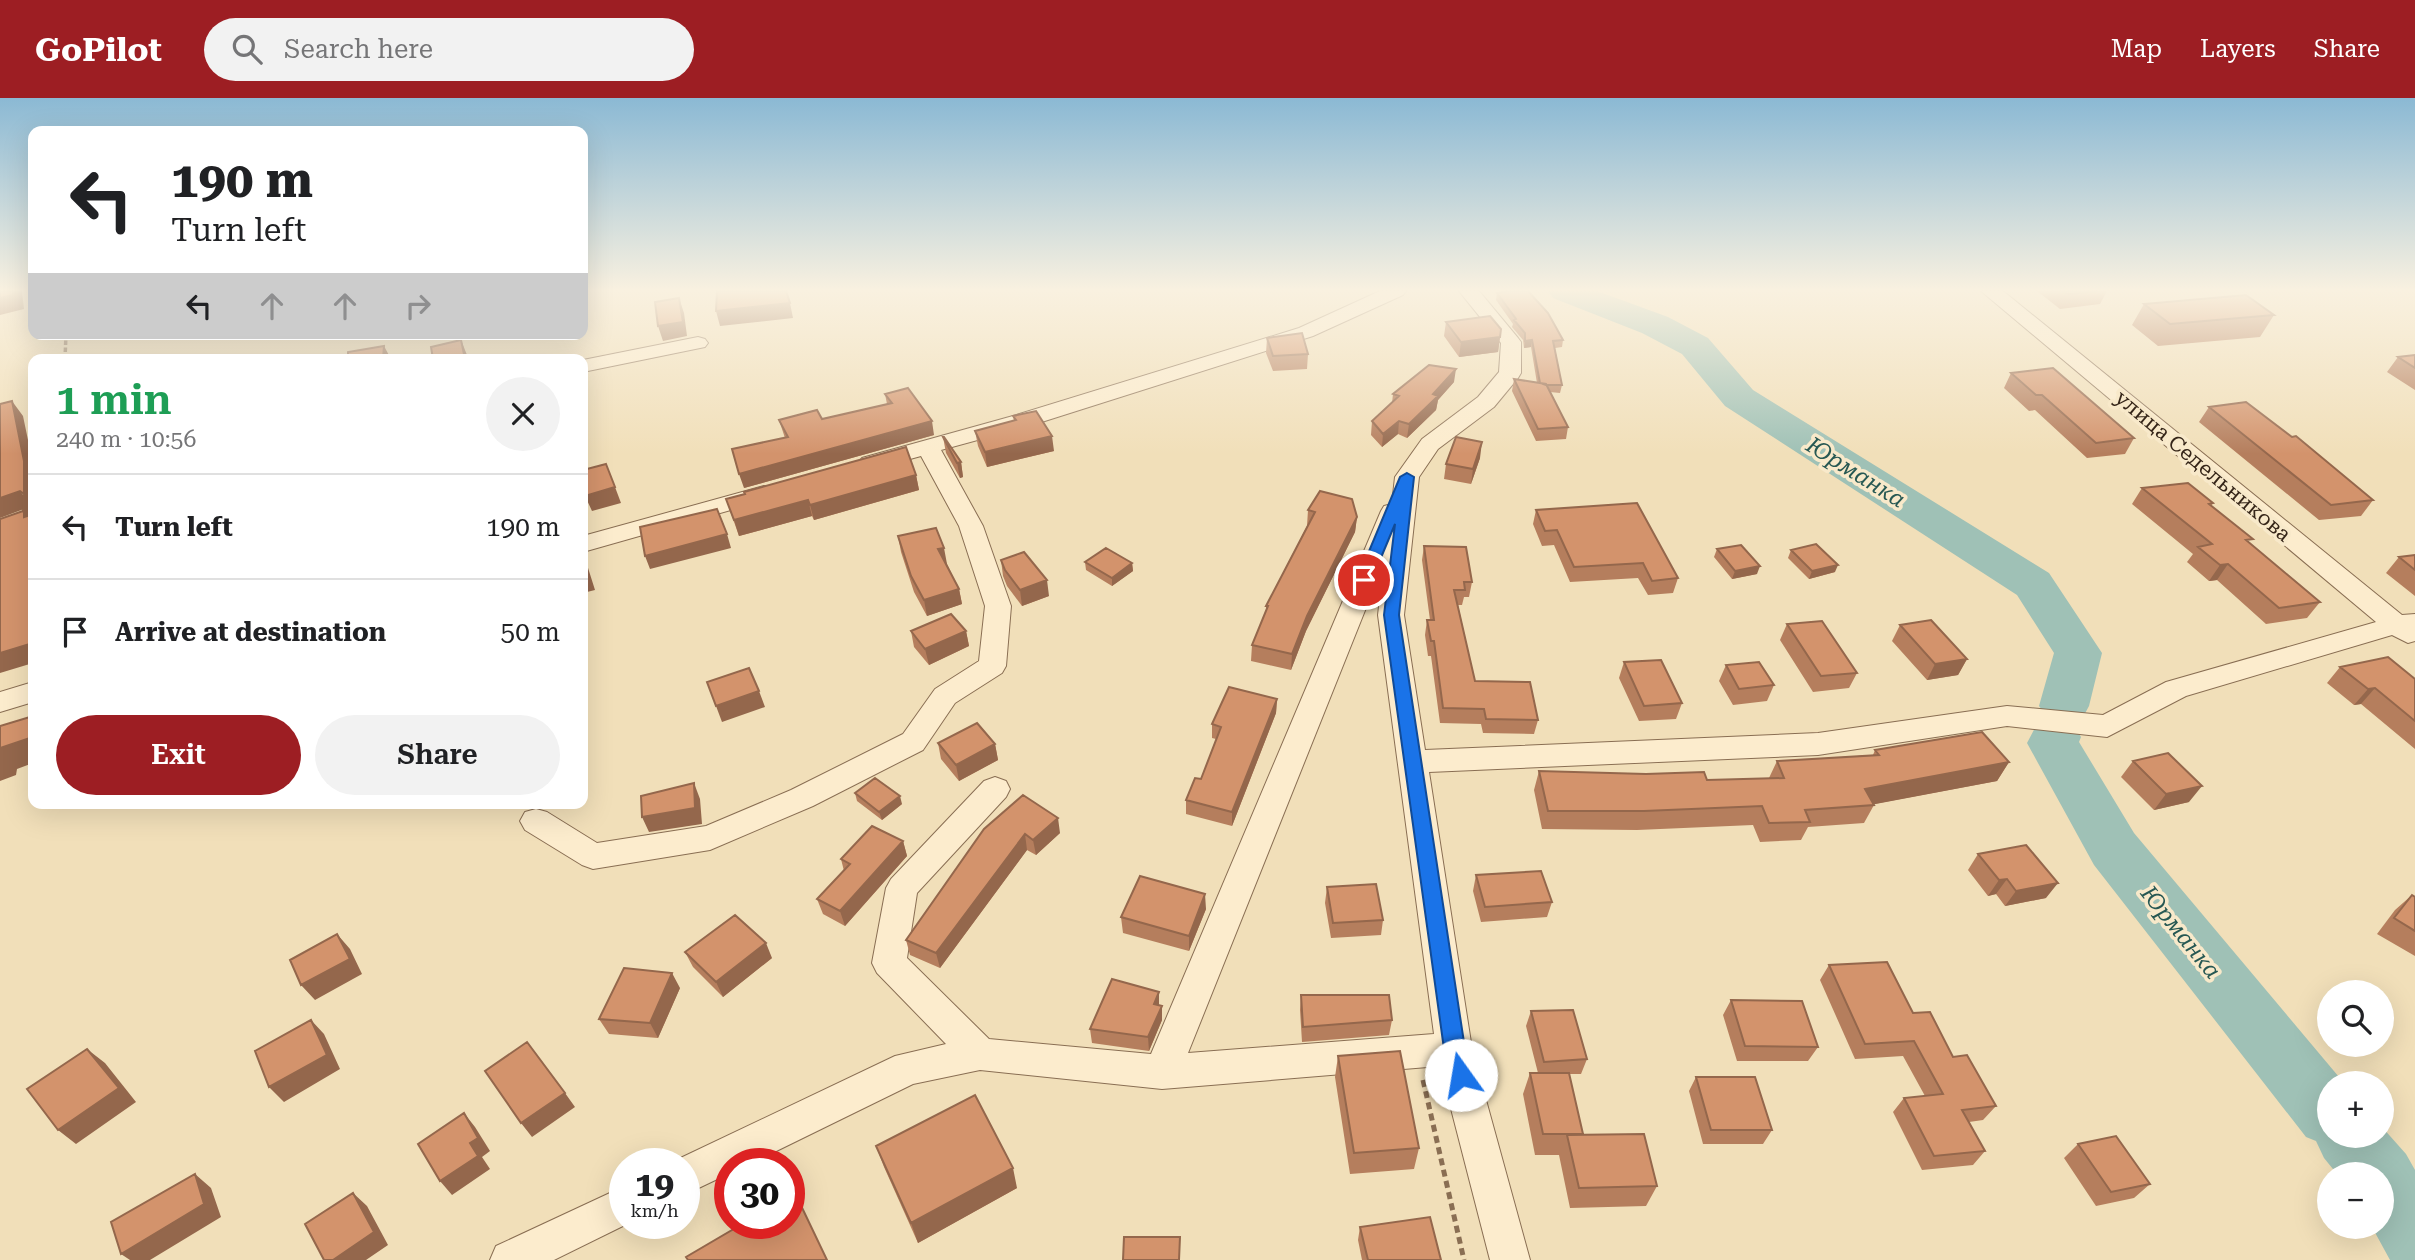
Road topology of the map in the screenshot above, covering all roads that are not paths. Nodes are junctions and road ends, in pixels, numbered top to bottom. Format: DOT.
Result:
graph roads {
  1 [pos="687,345"];
  2 [pos="1263,345"];
  3 [pos="1511,345"];
  4 [pos="2058,345"];
  5 [pos="588,365"];
  6 [pos="928,447"];
  7 [pos="849,469"];
  8 [pos="1407,477"];
  9 [pos="782,488"];
  10 [pos="588,543"];
  11 [pos="2409,629"];
  12 [pos="28,694"];
  13 [pos="0,702"];
  14 [pos="1413,762"];
  15 [pos="995,789"];
  16 [pos="536,821"];
  17 [pos="1454,1049"];
  18 [pos="980,1054"];
  19 [pos="1162,1072"];
  20 [pos="700,1168"];
  21 [pos="609,1213"];
  22 [pos="510,1260"];
  23 [pos="1510,1260"];
  1 -- 5 [label="street"];
  2 -- 6 [label="street"];
  3 -- 8 [label="street"];
  4 -- 11 [label="street, улица Седельникова"];
  6 -- 7 [label="street"];
  6 -- 16 [label="street"];
  8 -- 14 [label="street"];
  8 -- 19 [label="street"];
  9 -- 10 [label="street"];
  11 -- 14 [label="street"];
  12 -- 13 [label="street"];
  14 -- 17 [label="street"];
  15 -- 18 [label="street"];
  17 -- 19 [label="street"];
  17 -- 23 [label="street"];
  18 -- 19 [label="street"];
  18 -- 20 [label="street"];
  21 -- 22 [label="street"];
}
